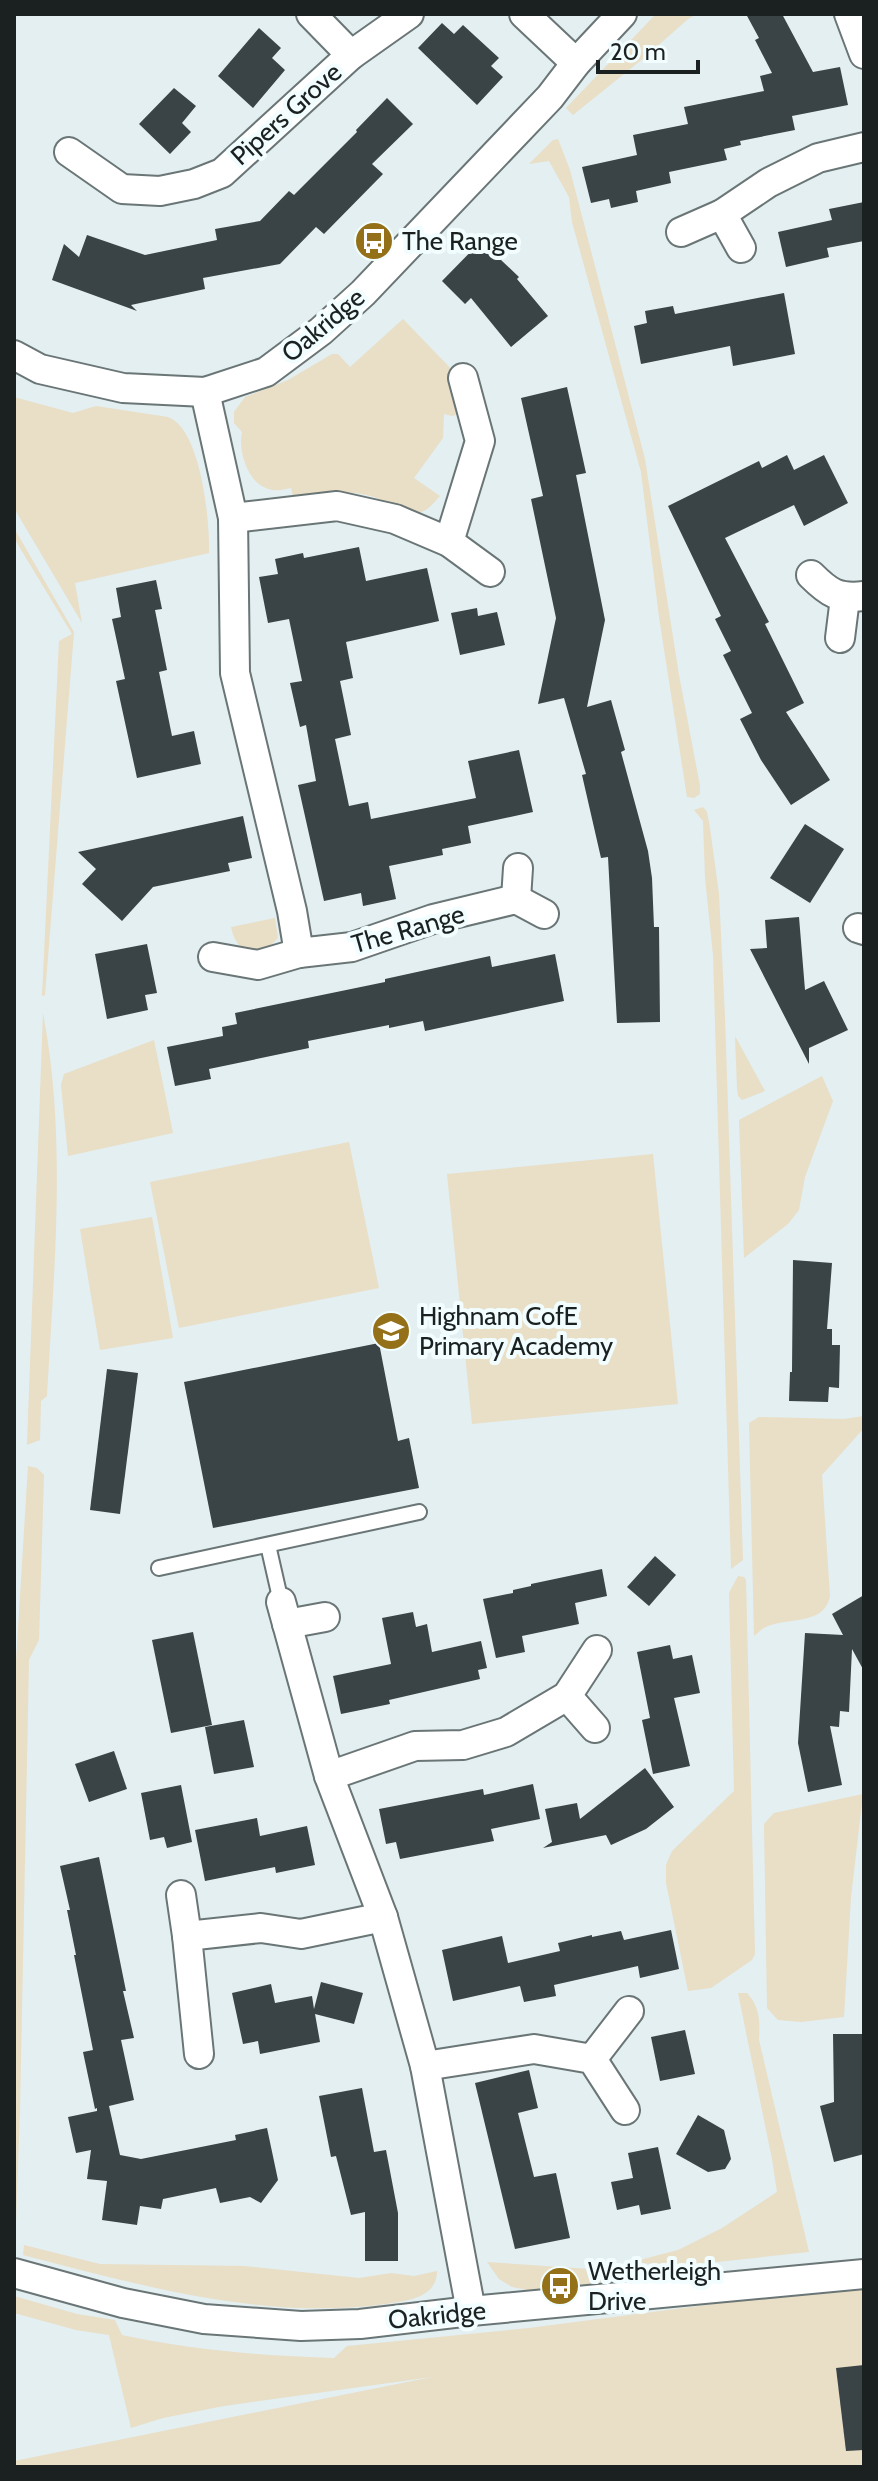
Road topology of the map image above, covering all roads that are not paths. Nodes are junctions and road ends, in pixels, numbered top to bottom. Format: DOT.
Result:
graph roads {
  1 [pos="311,14"];
  2 [pos="409,14"];
  3 [pos="524,14"];
  4 [pos="622,14"];
  5 [pos="849,14"];
  6 [pos="864,54"];
  7 [pos="351,55"];
  8 [pos="576,63"];
  9 [pos="864,147"];
  10 [pos="69,152"];
  11 [pos="722,214"];
  12 [pos="681,232"];
  13 [pos="741,248"];
  14 [pos="14,355"];
  15 [pos="463,378"];
  16 [pos="205,392"];
  17 [pos="233,518"];
  18 [pos="449,542"];
  19 [pos="490,572"];
  20 [pos="811,575"];
  21 [pos="855,597"];
  22 [pos="840,638"];
  23 [pos="518,868"];
  24 [pos="516,899"];
  25 [pos="544,914"];
  26 [pos="299,953"];
  27 [pos="213,957"];
  28 [pos="419,1512"];
  29 [pos="268,1545"];
  30 [pos="159,1568"];
  31 [pos="284,1613"];
  32 [pos="325,1617"];
  33 [pos="597,1650"];
  34 [pos="567,1696"];
  35 [pos="595,1728"];
  36 [pos="329,1776"];
  37 [pos="181,1895"];
  38 [pos="383,1917"];
  39 [pos="187,1936"];
  40 [pos="629,2011"];
  41 [pos="199,2054"];
  42 [pos="592,2059"];
  43 [pos="425,2066"];
  44 [pos="625,2110"];
  45 [pos="14,2273"];
  46 [pos="864,2274"];
  47 [pos="471,2311"];
  1 -- 7 [label="street"];
  2 -- 7 [label="street, Pipers Grove"];
  3 -- 8 [label="street"];
  4 -- 8 [label="street, Oakridge"];
  5 -- 6 [label="street"];
  7 -- 10 [label="street, Pipers Grove"];
  8 -- 16 [label="street, Oakridge"];
  9 -- 11 [label="street"];
  11 -- 12 [label="street"];
  11 -- 13 [label="street"];
  14 -- 16 [label="street, Oakridge"];
  15 -- 18 [label="street"];
  16 -- 17 [label="street"];
  17 -- 18 [label="street"];
  17 -- 26 [label="street"];
  18 -- 19 [label="street"];
  20 -- 21 [label="street"];
  21 -- 22 [label="street"];
  23 -- 24 [label="street"];
  24 -- 25 [label="street"];
  24 -- 26 [label="street, The Range"];
  26 -- 27 [label="street, The Range"];
  28 -- 29 [label="lane"];
  29 -- 30 [label="lane"];
  29 -- 31 [label="lane"];
  31 -- 32 [label="street"];
  31 -- 36 [label="street"];
  33 -- 34 [label="street"];
  34 -- 35 [label="street"];
  34 -- 36 [label="street"];
  36 -- 38 [label="street"];
  37 -- 39 [label="street"];
  38 -- 39 [label="street"];
  38 -- 43 [label="street"];
  39 -- 41 [label="street"];
  40 -- 42 [label="street"];
  42 -- 43 [label="street"];
  42 -- 44 [label="street"];
  43 -- 47 [label="street"];
  45 -- 47 [label="street, Oakridge"];
  46 -- 47 [label="street, Oakridge"];
}
